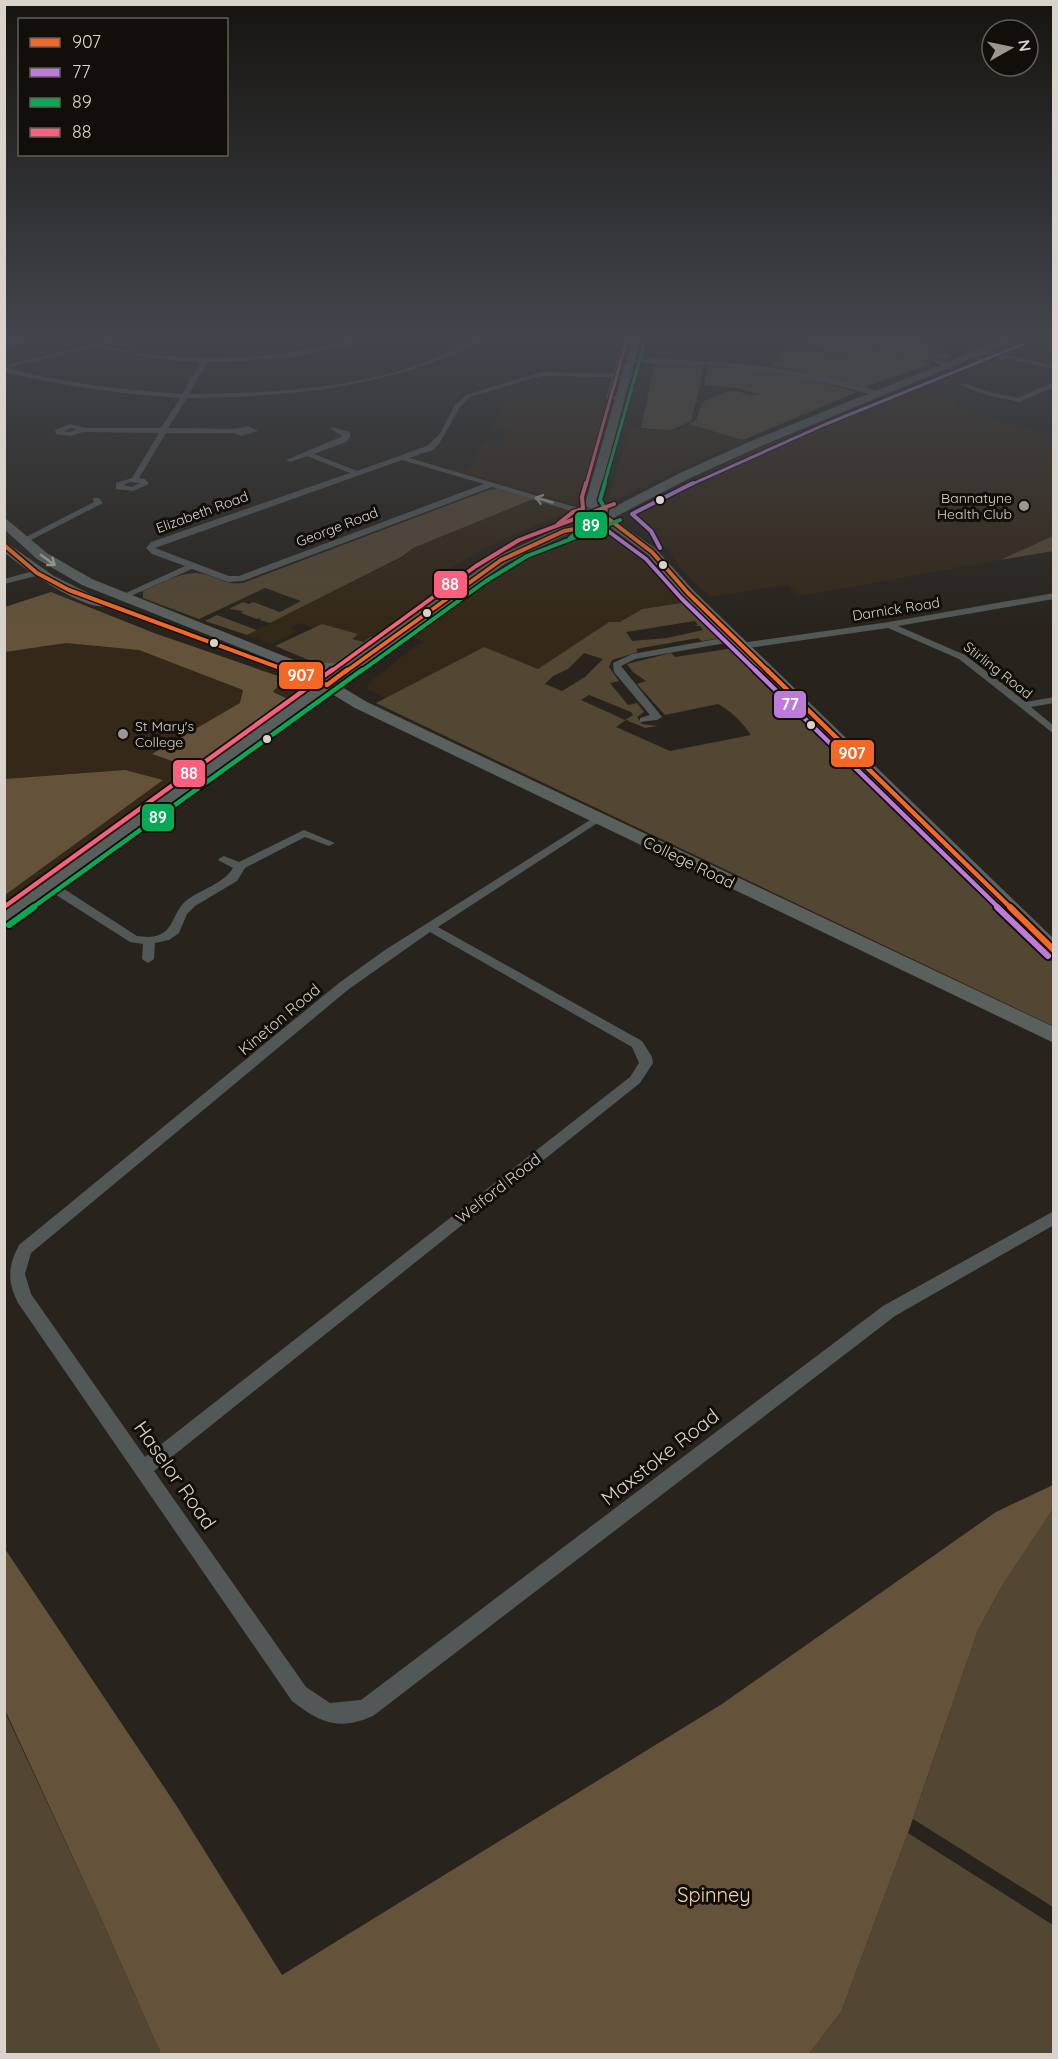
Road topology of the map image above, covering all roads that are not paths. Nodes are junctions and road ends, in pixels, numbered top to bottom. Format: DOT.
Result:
graph roads {
  1 [pos="163,432"];
  2 [pos="343,432"];
  3 [pos="445,432"];
  4 [pos="609,432"];
  5 [pos="620,432"];
  6 [pos="784,432"];
  7 [pos="308,454"];
  8 [pos="403,458"];
  9 [pos="290,460"];
  10 [pos="356,473"];
  11 [pos="134,480"];
  12 [pos="492,484"];
  13 [pos="96,500"];
  14 [pos="608,512"];
  15 [pos="7,527"];
  16 [pos="22,541"];
  17 [pos="4,545"];
  18 [pos="155,552"];
  19 [pos="192,566"];
  20 [pos="37,573"];
  21 [pos="4,582"];
  22 [pos="1053,596"];
  23 [pos="121,597"];
  24 [pos="889,624"];
  25 [pos="738,642"];
  26 [pos="291,663"];
  27 [pos="351,667"];
  28 [pos="327,685"];
  29 [pos="1053,700"];
  30 [pos="1023,706"];
  31 [pos="644,720"];
  32 [pos="1053,730"];
  33 [pos="598,818"];
  34 [pos="329,843"];
  35 [pos="224,860"];
  36 [pos="240,866"];
  37 [pos="46,887"];
  38 [pos="4,918"];
  39 [pos="431,928"];
  40 [pos="149,941"];
  41 [pos="1053,950"];
  42 [pos="148,959"];
  43 [pos="1053,1036"];
  44 [pos="1053,1217"];
  45 [pos="16,1281"];
  46 [pos="144,1468"];
  47 [pos="299,1694"];
  1 -- 11 [label="street"];
  2 -- 7 [label="street"];
  3 -- 8 [label="street, Elizabeth Road"];
  4 -- 14 [label="main road"];
  5 -- 14 [label="main road"];
  6 -- 14 [label="highway"];
  7 -- 9 [label="street"];
  7 -- 10 [label="street"];
  8 -- 10 [label="street, Elizabeth Road"];
  8 -- 12 [label="street"];
  10 -- 18 [label="street, Elizabeth Road"];
  14 -- 12 [label="street, one-way"];
  12 -- 19 [label="street, George Road"];
  13 -- 16 [label="street"];
  14 -- 25 [label="main road"];
  14 -- 27 [label="highway"];
  15 -- 16 [label="main road, College Road"];
  16 -- 23 [label="main road, College Road, one-way"];
  17 -- 20 [label="main road, College Road"];
  18 -- 19 [label="street, George Road"];
  19 -- 23 [label="street"];
  20 -- 21 [label="street"];
  20 -- 28 [label="main road, College Road"];
  22 -- 24 [label="street, Darnick Road"];
  23 -- 26 [label="main road, College Road"];
  24 -- 25 [label="street, Darnick Road"];
  24 -- 30 [label="street, Stirling Road"];
  25 -- 31 [label="street, Darnick Road"];
  25 -- 41 [label="main road"];
  26 -- 27 [label="main road, College Road"];
  26 -- 28 [label="main road, College Road"];
  27 -- 28 [label="highway"];
  28 -- 33 [label="main road, College Road"];
  28 -- 37 [label="highway"];
  29 -- 30 [label="street"];
  30 -- 32 [label="street, Stirling Road"];
  33 -- 39 [label="street, Kineton Road"];
  33 -- 43 [label="main road, College Road"];
  34 -- 36 [label="street"];
  35 -- 36 [label="street"];
  36 -- 40 [label="street"];
  37 -- 38 [label="highway"];
  37 -- 40 [label="street"];
  39 -- 45 [label="street, Kineton Road"];
  39 -- 46 [label="street, Welford Road"];
  40 -- 42 [label="street"];
  44 -- 47 [label="street, Maxstoke Road"];
  45 -- 46 [label="street, Haselor Road"];
  46 -- 47 [label="street, Haselor Road"];
}
